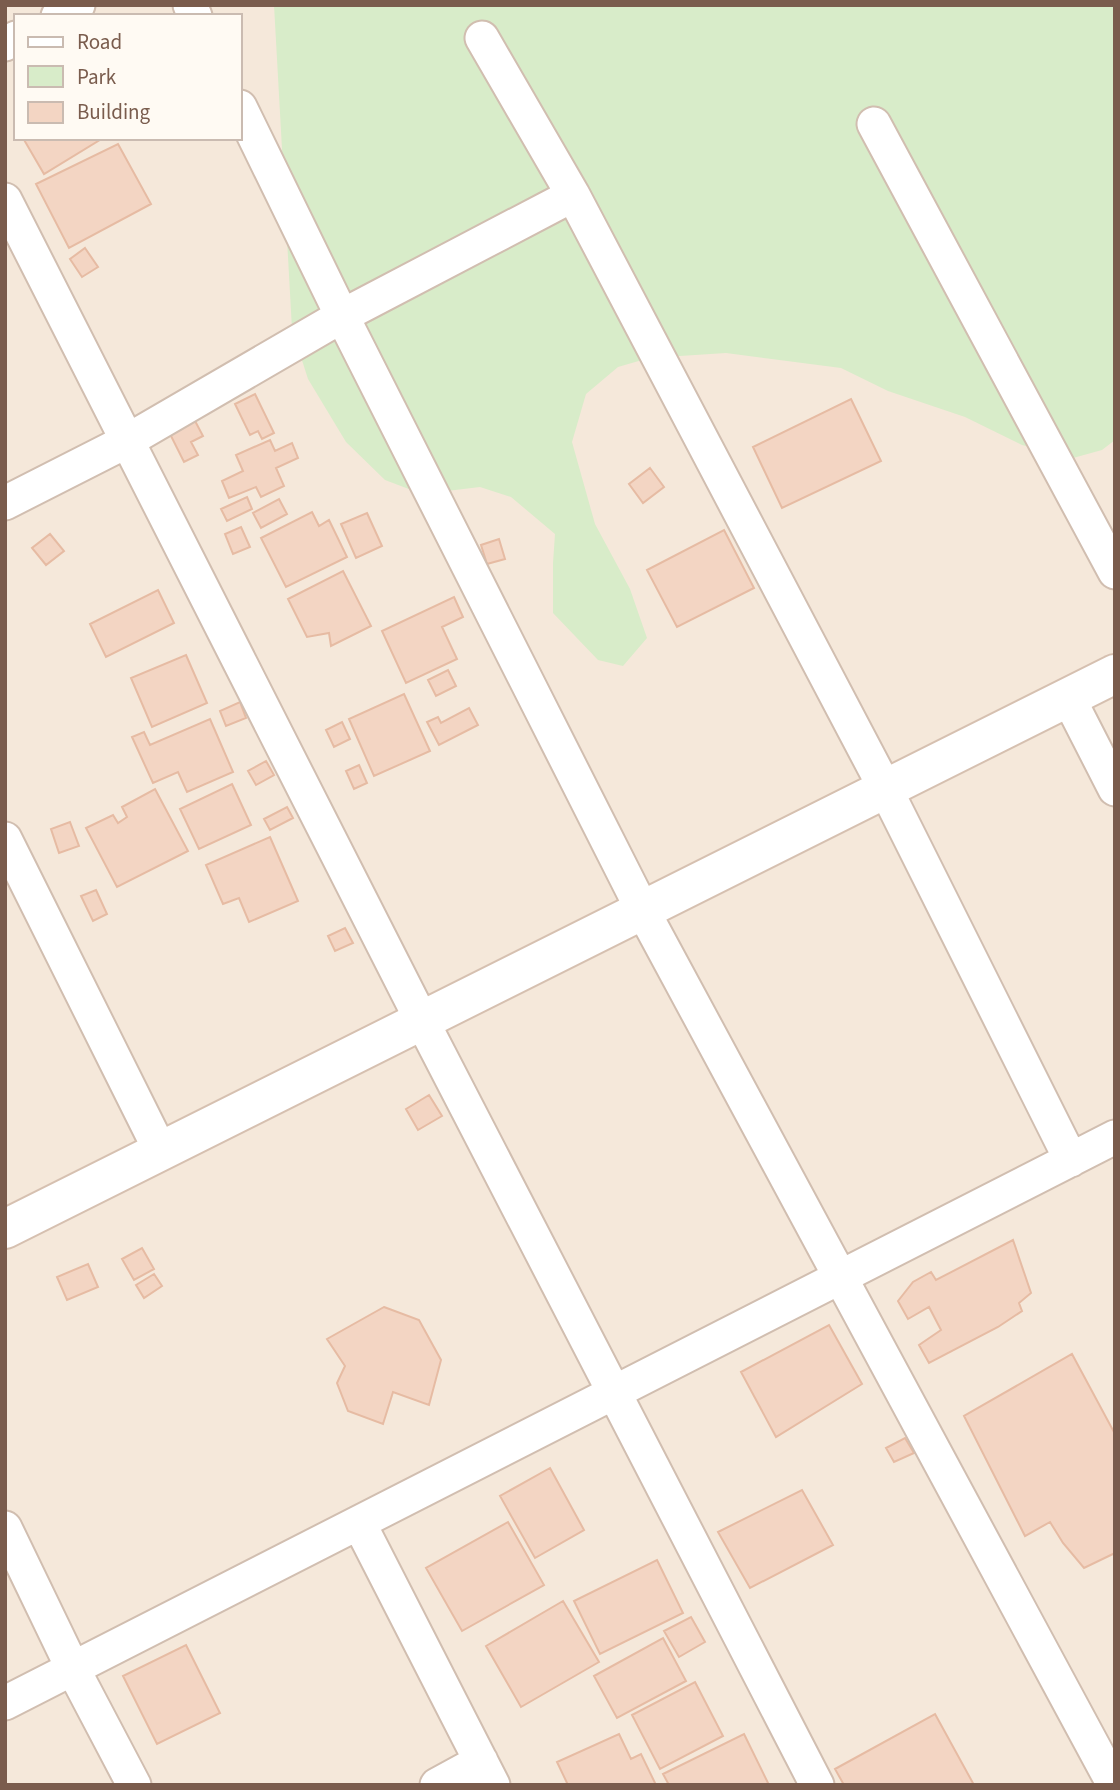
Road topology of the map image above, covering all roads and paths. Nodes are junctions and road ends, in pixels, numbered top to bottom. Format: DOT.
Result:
graph roads {
  1 [pos="78,5"];
  2 [pos="62,14"];
  3 [pos="482,38"];
  4 [pos="242,111"];
  5 [pos="874,124"];
  6 [pos="573,195"];
  7 [pos="5,200"];
  8 [pos="342,316"];
  9 [pos="127,441"];
  10 [pos="5,503"];
  11 [pos="1115,572"];
  12 [pos="1115,674"];
  13 [pos="1068,697"];
  14 [pos="884,788"];
  15 [pos="1115,789"];
  16 [pos="5,839"];
  17 [pos="643,911"];
  18 [pos="422,1021"];
  19 [pos="1113,1144"];
  20 [pos="161,1152"];
  21 [pos="1071,1160"];
  22 [pos="5,1229"];
  23 [pos="842,1278"];
  24 [pos="616,1393"];
  25 [pos="359,1523"];
  26 [pos="5,1528"];
  27 [pos="73,1669"];
  28 [pos="5,1703"];
  29 [pos="487,1773"];
  30 [pos="134,1785"];
  31 [pos="437,1785"];
  32 [pos="817,1785"];
  33 [pos="1114,1785"];
  1 -- 2 [label="street"];
  3 -- 6 [label="street"];
  4 -- 8 [label="street"];
  5 -- 11 [label="street"];
  6 -- 8 [label="street"];
  6 -- 14 [label="street"];
  7 -- 9 [label="street"];
  8 -- 9 [label="street"];
  8 -- 17 [label="street"];
  9 -- 10 [label="street"];
  9 -- 18 [label="street"];
  12 -- 13 [label="street"];
  13 -- 14 [label="street"];
  13 -- 15 [label="street"];
  14 -- 17 [label="street"];
  14 -- 21 [label="street"];
  16 -- 20 [label="street"];
  17 -- 18 [label="street"];
  17 -- 23 [label="street"];
  18 -- 20 [label="street"];
  18 -- 24 [label="street"];
  19 -- 21 [label="street"];
  20 -- 22 [label="street"];
  21 -- 23 [label="street"];
  23 -- 24 [label="street"];
  23 -- 33 [label="street"];
  24 -- 25 [label="street"];
  24 -- 32 [label="street"];
  25 -- 27 [label="street"];
  25 -- 29 [label="street"];
  26 -- 27 [label="street"];
  27 -- 28 [label="street"];
  27 -- 30 [label="street"];
  29 -- 31 [label="street"];
}
